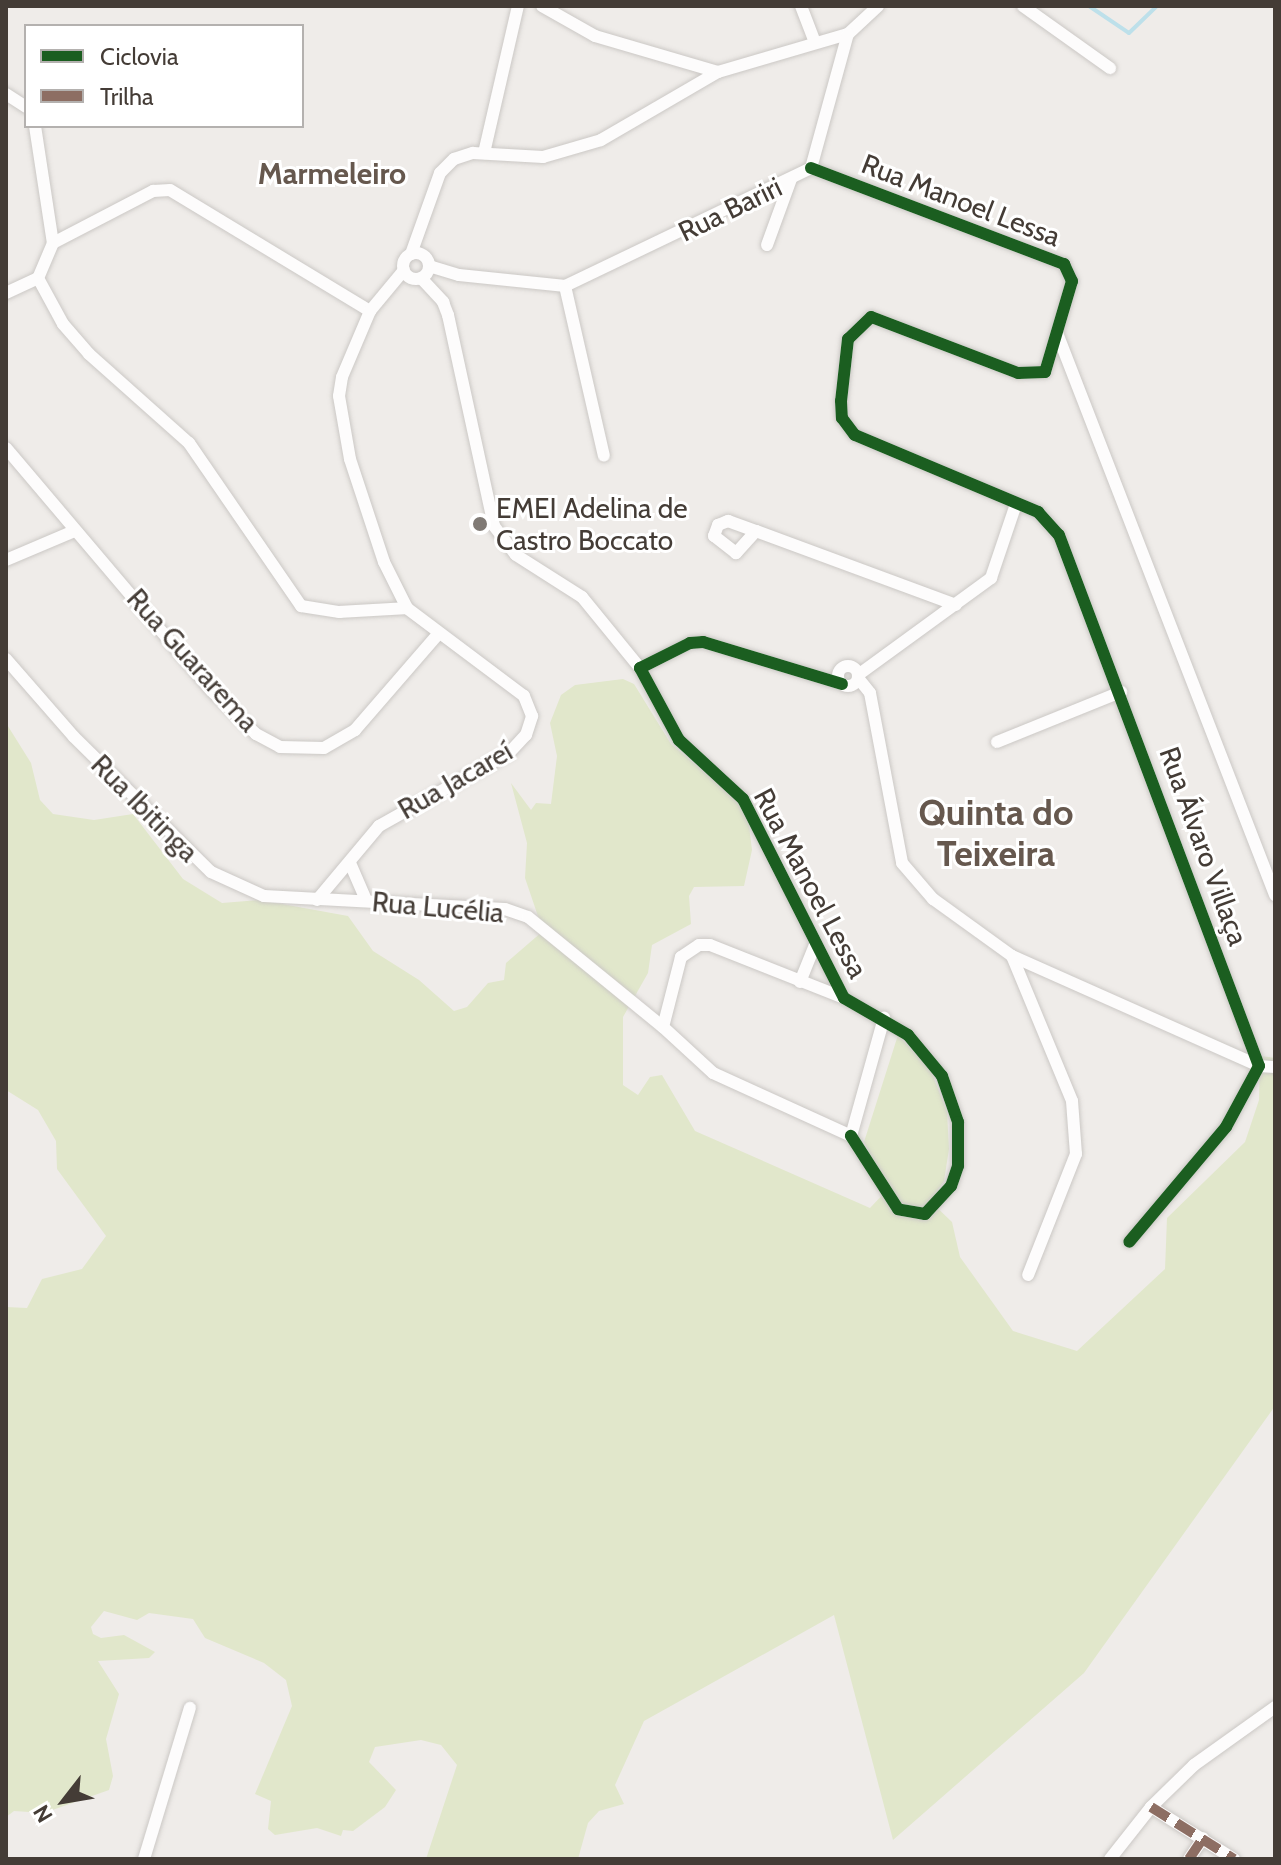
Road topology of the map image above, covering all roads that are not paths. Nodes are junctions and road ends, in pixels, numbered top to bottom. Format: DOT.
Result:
graph roads {
  1 [pos="518,6"];
  2 [pos="542,6"];
  3 [pos="801,6"];
  4 [pos="878,6"];
  5 [pos="1023,6"];
  6 [pos="848,34"];
  7 [pos="815,42"];
  8 [pos="1110,68"];
  9 [pos="718,72"];
  10 [pos="6,94"];
  11 [pos="24,106"];
  12 [pos="35,128"];
  13 [pos="484,153"];
  14 [pos="811,168"];
  15 [pos="791,179"];
  16 [pos="53,243"];
  17 [pos="767,245"];
  18 [pos="411,254"];
  19 [pos="429,266"];
  20 [pos="404,270"];
  21 [pos="38,278"];
  22 [pos="421,278"];
  23 [pos="565,286"];
  24 [pos="6,293"];
  25 [pos="370,311"];
  26 [pos="1057,333"];
  27 [pos="6,448"];
  28 [pos="604,456"];
  29 [pos="1016,504"];
  30 [pos="756,531"];
  31 [pos="72,532"];
  32 [pos="6,560"];
  33 [pos="956,605"];
  34 [pos="407,608"];
  35 [pos="439,633"];
  36 [pos="6,659"];
  37 [pos="640,668"];
  38 [pos="849,678"];
  39 [pos="1121,692"];
  40 [pos="997,742"];
  41 [pos="350,863"];
  42 [pos="1275,895"];
  43 [pos="317,900"];
  44 [pos="366,900"];
  45 [pos="814,947"];
  46 [pos="1012,956"];
  47 [pos="800,982"];
  48 [pos="844,998"];
  49 [pos="884,1018"];
  50 [pos="663,1027"];
  51 [pos="1259,1066"];
  52 [pos="1275,1067"];
  53 [pos="851,1136"];
  54 [pos="1129,1242"];
  55 [pos="1028,1275"];
  56 [pos="1275,1707"];
  57 [pos="190,1708"];
  58 [pos="1151,1807"];
  59 [pos="1203,1838"];
  60 [pos="144,1859"];
  61 [pos="1110,1859"];
  62 [pos="1189,1859"];
  63 [pos="1234,1859"];
  1 -- 13 [label="street"];
  2 -- 9 [label="street"];
  3 -- 7 [label="street"];
  4 -- 6 [label="street"];
  5 -- 8 [label="street"];
  6 -- 7 [label="street"];
  6 -- 14 [label="street, Rua Bariri"];
  7 -- 9 [label="street"];
  9 -- 13 [label="street"];
  10 -- 11 [label="street"];
  12 -- 16 [label="street"];
  13 -- 18 [label="street"];
  14 -- 15 [label="street, Rua Bariri"];
  14 -- 26 [label="street, Rua Manoel Lessa"];
  15 -- 17 [label="street"];
  15 -- 23 [label="street, Rua Bariri"];
  16 -- 21 [label="street"];
  16 -- 25 [label="street"];
  18 -- 19 [label="street"];
  18 -- 20 [label="street"];
  19 -- 22 [label="street"];
  19 -- 23 [label="street"];
  20 -- 22 [label="street"];
  20 -- 25 [label="street"];
  21 -- 24 [label="street"];
  21 -- 34 [label="street"];
  22 -- 37 [label="street, Rua Manoel Lessa"];
  23 -- 28 [label="street"];
  25 -- 34 [label="street"];
  26 -- 29 [label="street, Rua Manoel Lessa"];
  26 -- 42 [label="street"];
  27 -- 31 [label="street, Rua Guararema"];
  29 -- 33 [label="street"];
  29 -- 39 [label="street, Rua Álvaro Villaça"];
  30 -- 33 [label="street"];
  31 -- 32 [label="street"];
  31 -- 35 [label="street, Rua Guararema"];
  33 -- 38 [label="street"];
  34 -- 35 [label="street, Rua Jacareí"];
  35 -- 41 [label="street, Rua Jacareí"];
  36 -- 43 [label="street, Rua Ibitinga"];
  37 -- 38 [label="street"];
  37 -- 45 [label="street, Rua Manoel Lessa"];
  38 -- 46 [label="street"];
  39 -- 40 [label="street"];
  39 -- 51 [label="street, Rua Álvaro Villaça"];
  41 -- 43 [label="street, Rua Jacareí"];
  41 -- 44 [label="street"];
  43 -- 44 [label="street, Rua Lucélia"];
  44 -- 50 [label="street, Rua Lucélia"];
  45 -- 47 [label="street, Rua Manoel Lessa"];
  45 -- 48 [label="street, Rua Manoel Lessa"];
  46 -- 51 [label="street"];
  46 -- 55 [label="street"];
  47 -- 48 [label="street"];
  47 -- 50 [label="street"];
  48 -- 49 [label="street, Rua Manoel Lessa"];
  49 -- 53 [label="street"];
  49 -- 53 [label="street, Rua Manoel Lessa"];
  50 -- 53 [label="street, Rua Lucélia"];
  51 -- 52 [label="street"];
  51 -- 54 [label="street"];
  56 -- 58 [label="street"];
  57 -- 60 [label="street"];
  58 -- 59 [label="street"];
  58 -- 61 [label="street"];
  59 -- 62 [label="street"];
  59 -- 63 [label="street"];
}
